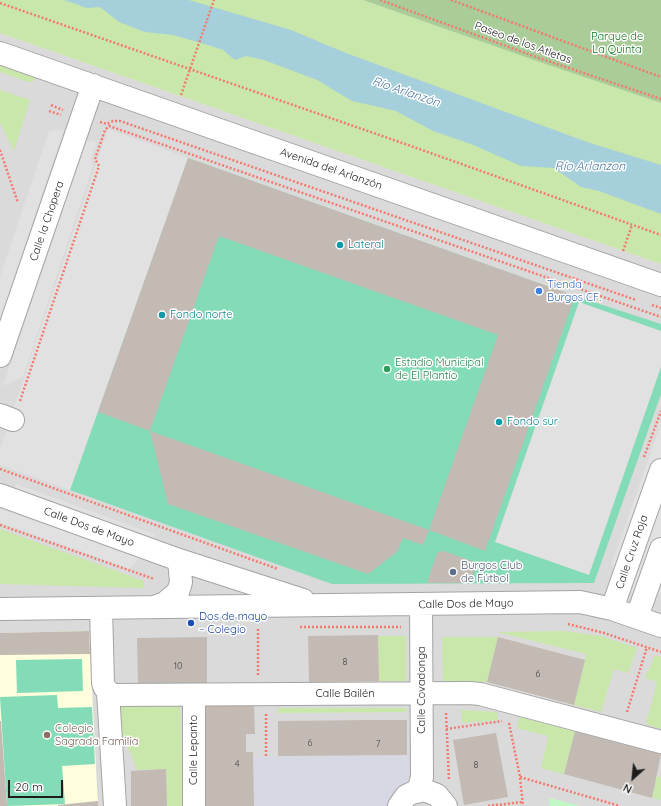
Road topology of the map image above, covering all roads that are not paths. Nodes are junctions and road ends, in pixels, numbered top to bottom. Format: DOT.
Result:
graph roads {
  1 [pos="0,53"];
  2 [pos="93,85"];
  3 [pos="661,285"];
  4 [pos="0,356"];
  5 [pos="661,470"];
  6 [pos="0,495"];
  7 [pos="661,549"];
  8 [pos="181,550"];
  9 [pos="421,604"];
  10 [pos="319,605"];
  11 [pos="154,607"];
  12 [pos="101,608"];
  13 [pos="0,609"];
  14 [pos="612,609"];
  15 [pos="637,617"];
  16 [pos="661,626"];
  17 [pos="108,692"];
  18 [pos="422,694"];
  19 [pos="194,695"];
  20 [pos="661,742"];
  21 [pos="423,786"];
  22 [pos="448,796"];
  23 [pos="115,806"];
  24 [pos="194,806"];
  25 [pos="399,806"];
  1 -- 2 [label="street, Avenida del Arlanzón"];
  2 -- 3 [label="street, Avenida del Arlanzón"];
  2 -- 4 [label="street, Calle la Chopera"];
  5 -- 14 [label="street, Calle Cruz Roja"];
  6 -- 8 [label="street, Calle Dos de Mayo"];
  7 -- 15 [label="street"];
  8 -- 10 [label="street, Calle Dos de Mayo"];
  8 -- 11 [label="street, Calle Dos de Mayo"];
  9 -- 10 [label="street, Calle Dos de Mayo"];
  9 -- 14 [label="street, Calle Dos de Mayo"];
  9 -- 18 [label="street, Calle Covadonga"];
  10 -- 11 [label="street, Calle Dos de Mayo"];
  11 -- 12 [label="street, Calle Dos de Mayo"];
  12 -- 13 [label="street, Calle Dos de Mayo"];
  12 -- 17 [label="street"];
  14 -- 15 [label="street"];
  15 -- 16 [label="street"];
  17 -- 19 [label="street, Calle Bailén"];
  17 -- 23 [label="street"];
  18 -- 19 [label="street, Calle Bailén"];
  18 -- 20 [label="street, Calle Bailén"];
  18 -- 21 [label="street, Calle Covadonga"];
  19 -- 24 [label="street, Calle Lepanto"];
  21 -- 22 [label="street"];
  21 -- 25 [label="street"];
}
